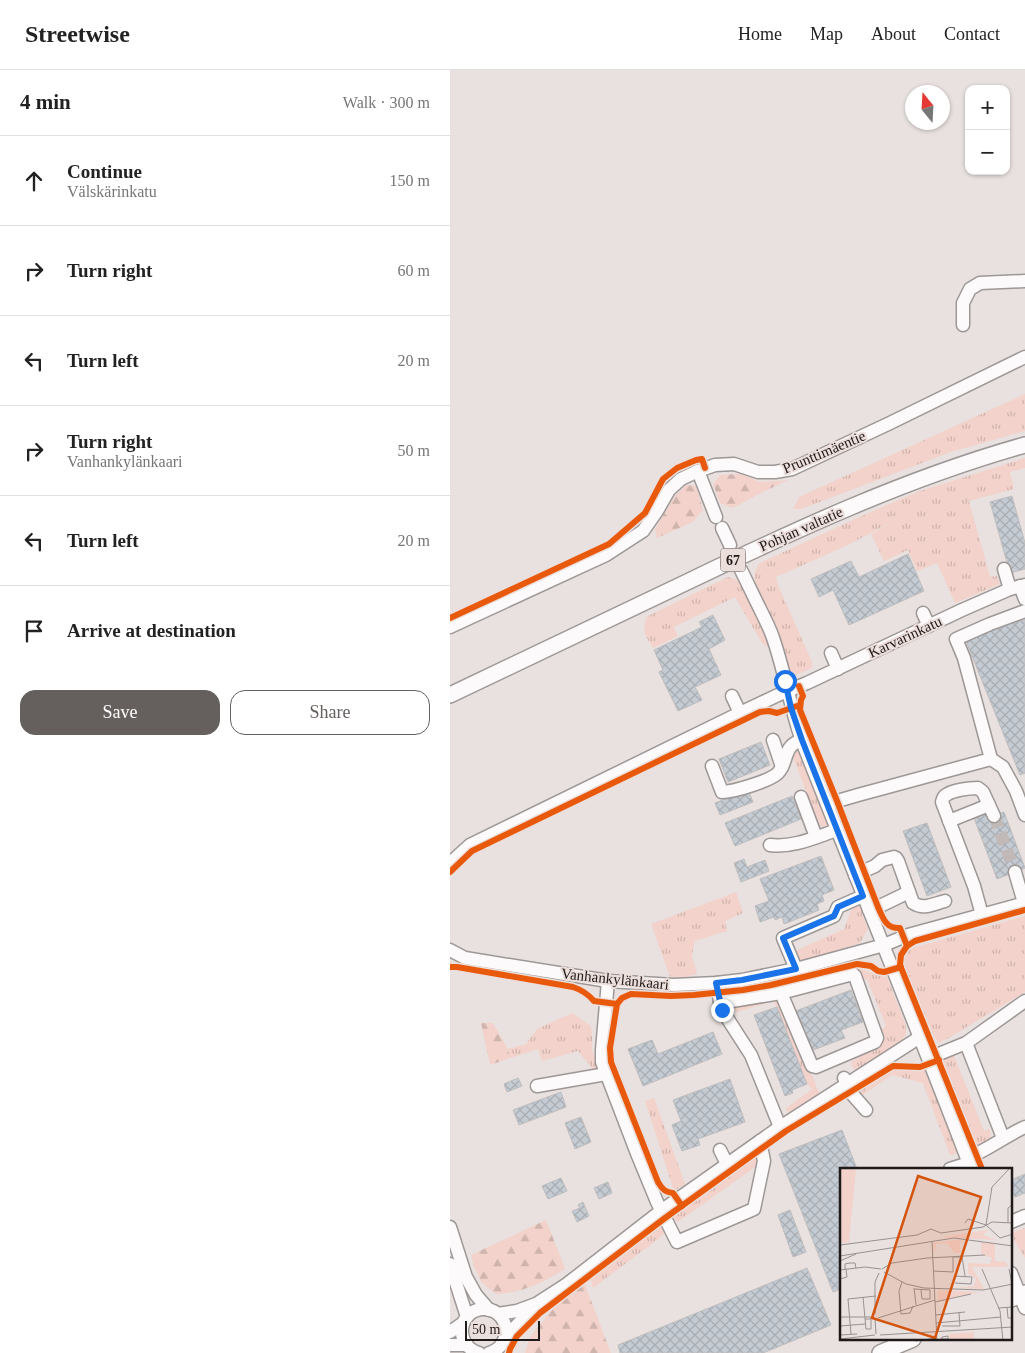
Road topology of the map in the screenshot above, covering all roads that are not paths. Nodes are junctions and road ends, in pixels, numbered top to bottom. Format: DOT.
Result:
graph roads {
  1 [pos="1025,281"];
  2 [pos="962,326"];
  3 [pos="1025,357"];
  4 [pos="1025,445"];
  5 [pos="698,471"];
  6 [pos="716,516"];
  7 [pos="722,528"];
  8 [pos="730,545"];
  9 [pos="741,570"];
  10 [pos="1004,570"];
  11 [pos="1018,586"];
  12 [pos="1025,599"];
  13 [pos="1025,611"];
  14 [pos="923,613"];
  15 [pos="929,626"];
  16 [pos="450,627"];
  17 [pos="831,653"];
  18 [pos="838,669"];
  19 [pos="787,692"];
  20 [pos="450,696"];
  21 [pos="732,696"];
  22 [pos="740,713"];
  23 [pos="773,740"];
  24 [pos="802,740"];
  25 [pos="991,759"];
  26 [pos="712,766"];
  27 [pos="782,766"];
  28 [pos="1020,789"];
  29 [pos="801,797"];
  30 [pos="827,804"];
  31 [pos="1025,815"];
  32 [pos="949,821"];
  33 [pos="837,830"];
  34 [pos="816,837"];
  35 [pos="770,845"];
  36 [pos="450,862"];
  37 [pos="1014,872"];
  38 [pos="855,874"];
  39 [pos="908,892"];
  40 [pos="863,896"];
  41 [pos="945,901"];
  42 [pos="1024,903"];
  43 [pos="869,910"];
  44 [pos="982,914"];
  45 [pos="884,944"];
  46 [pos="450,950"];
  47 [pos="465,958"];
  48 [pos="450,960"];
  49 [pos="796,969"];
  50 [pos="608,981"];
  51 [pos="716,983"];
  52 [pos="781,993"];
  53 [pos="1025,1001"];
  54 [pos="720,1002"];
  55 [pos="920,1037"];
  56 [pos="966,1043"];
  57 [pos="929,1058"];
  58 [pos="606,1074"];
  59 [pos="845,1081"];
  60 [pos="537,1086"];
  61 [pos="866,1110"];
  62 [pos="1025,1126"];
  63 [pos="780,1127"];
  64 [pos="1003,1138"];
  65 [pos="760,1140"];
  66 [pos="720,1150"];
  67 [pos="969,1163"];
  68 [pos="727,1164"];
  69 [pos="953,1168"];
  70 [pos="661,1211"];
  71 [pos="1025,1216"];
  72 [pos="1012,1222"];
  73 [pos="450,1227"];
  74 [pos="450,1264"];
  75 [pos="1012,1276"];
  76 [pos="1020,1299"];
  77 [pos="536,1304"];
  78 [pos="494,1312"];
  79 [pos="465,1320"];
  80 [pos="450,1332"];
  81 [pos="912,1340"];
  82 [pos="450,1345"];
  83 [pos="467,1345"];
  84 [pos="498,1348"];
  85 [pos="479,1353"];
  86 [pos="880,1353"];
  1 -- 2 [label="street"];
  3 -- 5 [label="street, Prunttimäentie"];
  4 -- 20 [label="main road, Pohjan valtatie / 67"];
  5 -- 6 [label="street"];
  5 -- 16 [label="street, Prunttimäentie"];
  7 -- 8 [label="street"];
  9 -- 19 [label="street"];
  10 -- 11 [label="street"];
  11 -- 12 [label="street"];
  11 -- 15 [label="street, Karvarinkatu"];
  13 -- 25 [label="street"];
  14 -- 15 [label="street"];
  15 -- 18 [label="street, Karvarinkatu"];
  17 -- 18 [label="street"];
  18 -- 19 [label="street, Karvarinkatu"];
  19 -- 22 [label="street, Karvarinkatu"];
  19 -- 24 [label="street"];
  21 -- 22 [label="street"];
  22 -- 36 [label="street, Karvarinkatu"];
  23 -- 27 [label="street"];
  24 -- 27 [label="street"];
  24 -- 30 [label="street"];
  25 -- 28 [label="street"];
  25 -- 30 [label="street"];
  26 -- 27 [label="street"];
  28 -- 31 [label="street"];
  29 -- 34 [label="street"];
  30 -- 33 [label="street"];
  32 -- 32 [label="street"];
  32 -- 44 [label="street"];
  33 -- 34 [label="street"];
  33 -- 38 [label="street"];
  34 -- 35 [label="street"];
  37 -- 42 [label="street"];
  38 -- 39 [label="street"];
  38 -- 40 [label="street"];
  39 -- 41 [label="street"];
  39 -- 43 [label="street"];
  40 -- 43 [label="street"];
  40 -- 49 [label="street"];
  42 -- 44 [label="street, Vanhankylänkaari"];
  43 -- 45 [label="street"];
  44 -- 45 [label="street, Vanhankylänkaari"];
  45 -- 49 [label="street, Vanhankylänkaari"];
  45 -- 55 [label="street"];
  46 -- 47 [label="street, Vanhankylänkaari"];
  47 -- 48 [label="street, Vanhankylänkaari"];
  47 -- 50 [label="street, Vanhankylänkaari"];
  49 -- 51 [label="street, Vanhankylänkaari"];
  50 -- 51 [label="street, Vanhankylänkaari"];
  50 -- 58 [label="street"];
  51 -- 54 [label="street"];
  52 -- 52 [label="street"];
  52 -- 54 [label="street"];
  53 -- 56 [label="street"];
  54 -- 63 [label="street"];
  55 -- 57 [label="street"];
  55 -- 59 [label="street"];
  56 -- 57 [label="street"];
  56 -- 64 [label="street"];
  57 -- 67 [label="street"];
  58 -- 60 [label="street"];
  58 -- 70 [label="street"];
  59 -- 61 [label="street"];
  59 -- 63 [label="street"];
  62 -- 64 [label="street"];
  63 -- 65 [label="street"];
  64 -- 67 [label="street"];
  65 -- 68 [label="street"];
  65 -- 70 [label="street"];
  66 -- 68 [label="street"];
  67 -- 69 [label="street"];
  68 -- 70 [label="street"];
  70 -- 77 [label="street"];
  71 -- 72 [label="street"];
  73 -- 78 [label="street"];
  74 -- 79 [label="street"];
  75 -- 76 [label="street"];
  77 -- 78 [label="street"];
  77 -- 84 [label="street"];
  78 -- 79 [label="street"];
  78 -- 84 [label="street"];
  79 -- 80 [label="street"];
  79 -- 83 [label="street"];
  81 -- 86 [label="main road"];
  82 -- 83 [label="street"];
  83 -- 85 [label="street"];
}
